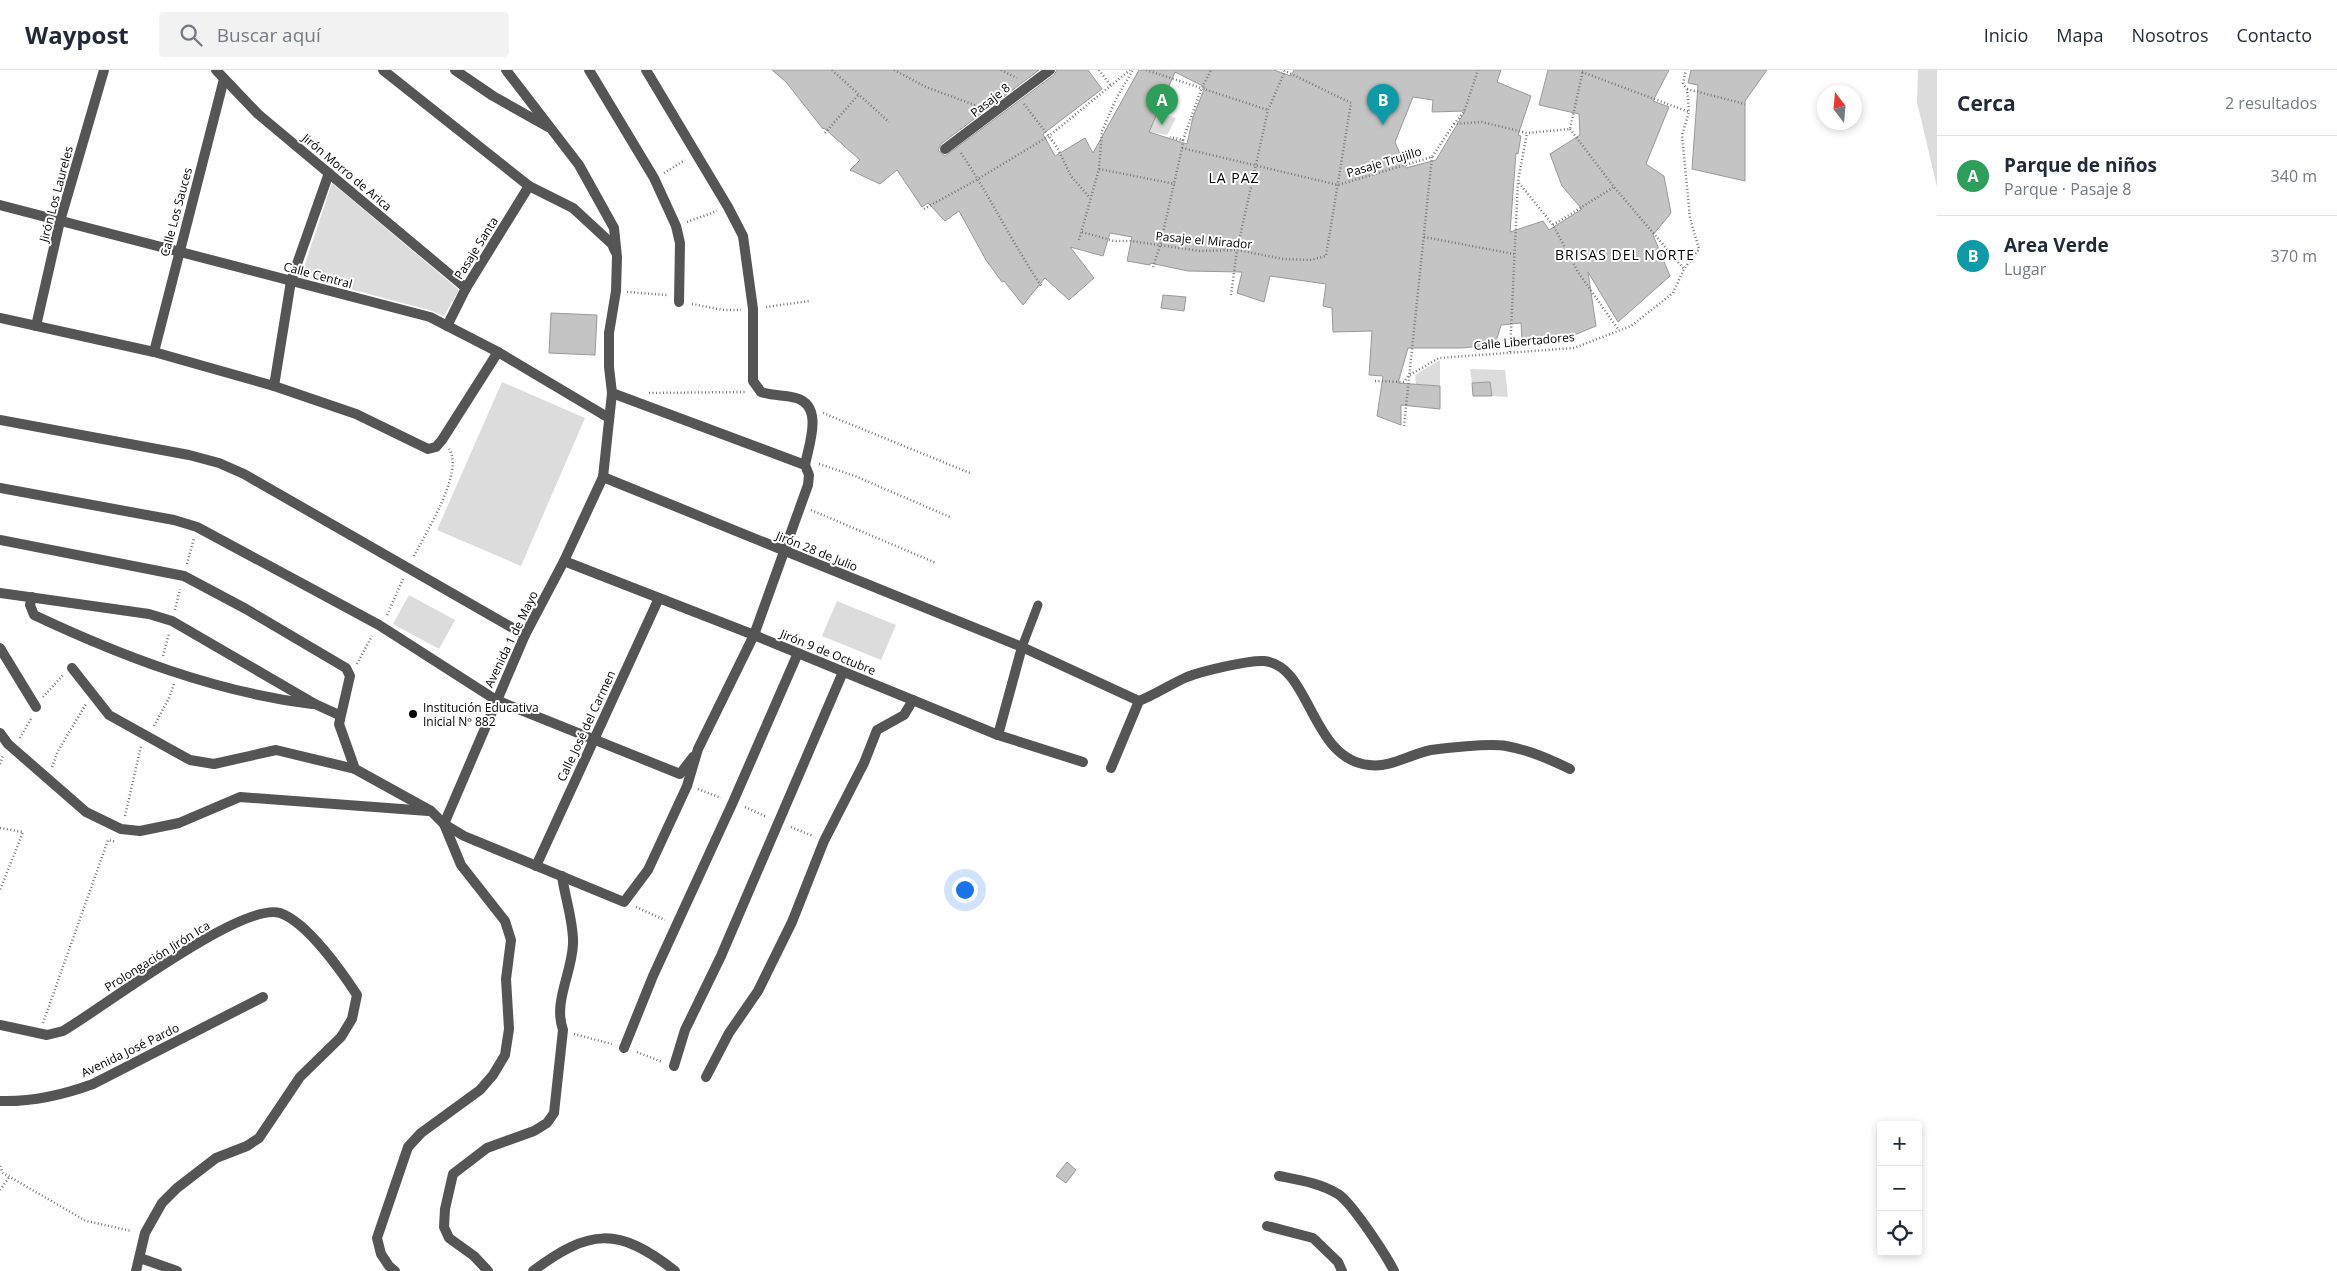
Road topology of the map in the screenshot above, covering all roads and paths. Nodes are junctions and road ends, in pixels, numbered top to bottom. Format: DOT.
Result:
graph roads {
  1 [pos="104,70"];
  2 [pos="216,70"];
  3 [pos="383,70"];
  4 [pos="455,70"];
  5 [pos="506,70"];
  6 [pos="589,70"];
  7 [pos="646,70"];
  8 [pos="832,70"];
  9 [pos="894,70"];
  10 [pos="1001,70"];
  11 [pos="1050,70"];
  12 [pos="1099,70"];
  13 [pos="1132,70"];
  14 [pos="1146,70"];
  15 [pos="1211,70"];
  16 [pos="1284,70"];
  17 [pos="1478,70"];
  18 [pos="1686,70"];
  19 [pos="1583,71"];
  20 [pos="224,79"];
  21 [pos="1031,84"];
  22 [pos="1111,86"];
  23 [pos="1686,89"];
  24 [pos="1200,90"];
  25 [pos="859,94"];
  26 [pos="1017,95"];
  27 [pos="1745,104"];
  28 [pos="998,109"];
  29 [pos="1268,110"];
  30 [pos="1689,112"];
  31 [pos="889,122"];
  32 [pos="1454,124"];
  33 [pos="551,129"];
  34 [pos="1570,129"];
  35 [pos="824,133"];
  36 [pos="1527,133"];
  37 [pos="1049,136"];
  38 [pos="1170,137"];
  39 [pos="1183,140"];
  40 [pos="950,146"];
  41 [pos="1182,148"];
  42 [pos="696,154"];
  43 [pos="1432,157"];
  44 [pos="1257,165"];
  45 [pos="1099,169"];
  46 [pos="329,173"];
  47 [pos="654,178"];
  48 [pos="978,179"];
  49 [pos="1518,181"];
  50 [pos="1175,184"];
  51 [pos="1338,185"];
  52 [pos="529,186"];
  53 [pos="1614,187"];
  54 [pos="1090,198"];
  55 [pos="0,205"];
  56 [pos="728,206"];
  57 [pos="924,208"];
  58 [pos="60,221"];
  59 [pos="1553,225"];
  60 [pos="676,226"];
  61 [pos="1082,232"];
  62 [pos="1424,237"];
  63 [pos="1079,240"];
  64 [pos="1160,246"];
  65 [pos="1237,250"];
  66 [pos="178,252"];
  67 [pos="1514,254"];
  68 [pos="617,257"];
  69 [pos="1153,267"];
  70 [pos="1684,269"];
  71 [pos="292,281"];
  72 [pos="1042,286"];
  73 [pos="466,288"];
  74 [pos="616,291"];
  75 [pos="1232,295"];
  76 [pos="810,301"];
  77 [pos="679,302"];
  78 [pos="752,309"];
  79 [pos="0,318"];
  80 [pos="36,326"];
  81 [pos="447,326"];
  82 [pos="1619,329"];
  83 [pos="154,352"];
  84 [pos="498,352"];
  85 [pos="1510,352"];
  86 [pos="1408,376"];
  87 [pos="1375,381"];
  88 [pos="274,386"];
  89 [pos="757,389"];
  90 [pos="612,393"];
  91 [pos="648,393"];
  92 [pos="811,410"];
  93 [pos="609,418"];
  94 [pos="0,420"];
  95 [pos="1404,426"];
  96 [pos="805,462"];
  97 [pos="970,473"];
  98 [pos="603,477"];
  99 [pos="0,488"];
  100 [pos="800,506"];
  101 [pos="950,517"];
  102 [pos="197,527"];
  103 [pos="0,540"];
  104 [pos="783,550"];
  105 [pos="564,561"];
  106 [pos="936,563"];
  107 [pos="184,576"];
  108 [pos="0,593"];
  109 [pos="32,597"];
  110 [pos="658,598"];
  111 [pos="1038,605"];
  112 [pos="172,621"];
  113 [pos="525,635"];
  114 [pos="754,635"];
  115 [pos="1022,647"];
  116 [pos="0,648"];
  117 [pos="798,653"];
  118 [pos="72,668"];
  119 [pos="161,668"];
  120 [pos="843,672"];
  121 [pos="177,673"];
  122 [pos="93,695"];
  123 [pos="496,700"];
  124 [pos="913,700"];
  125 [pos="1139,701"];
  126 [pos="315,704"];
  127 [pos="36,707"];
  128 [pos="339,715"];
  129 [pos="0,733"];
  130 [pos="998,735"];
  131 [pos="144,737"];
  132 [pos="593,740"];
  133 [pos="698,750"];
  134 [pos="1083,762"];
  135 [pos="1111,768"];
  136 [pos="355,769"];
  137 [pos="1570,769"];
  138 [pos="48,778"];
  139 [pos="687,786"];
  140 [pos="733,802"];
  141 [pos="431,811"];
  142 [pos="779,822"];
  143 [pos="444,824"];
  144 [pos="0,828"];
  145 [pos="121,829"];
  146 [pos="824,841"];
  147 [pos="536,866"];
  148 [pos="562,876"];
  149 [pos="0,890"];
  150 [pos="624,902"];
  151 [pos="678,925"];
  152 [pos="263,997"];
  153 [pos="0,1025"];
  154 [pos="39,1034"];
  155 [pos="624,1048"];
  156 [pos="674,1066"];
  157 [pos="706,1077"];
  158 [pos="0,1100"];
  159 [pos="0,1166"];
  160 [pos="10,1176"];
  161 [pos="1279,1176"];
  162 [pos="0,1190"];
  163 [pos="1267,1226"];
  164 [pos="145,1233"];
  165 [pos="140,1258"];
  166 [pos="136,1271"];
  167 [pos="177,1271"];
  168 [pos="395,1271"];
  169 [pos="488,1271"];
  170 [pos="533,1271"];
  171 [pos="675,1271"];
  172 [pos="1342,1271"];
  173 [pos="1394,1271"];
  1 -- 58 [label="street, Jirón Los Laureles"];
  2 -- 20 [label="street, Jirón Morro de Arica"];
  3 -- 52 [label="street"];
  4 -- 33 [label="street"];
  5 -- 33 [label="street, Avenida 1 de Mayo"];
  6 -- 47 [label="street"];
  7 -- 42 [label="street"];
  8 -- 25 [label="path"];
  9 -- 28 [label="path"];
  10 -- 21 [label="path"];
  11 -- 21 [label="street, Pasaje 8"];
  12 -- 22 [label="path"];
  13 -- 22 [label="path"];
  13 -- 45 [label="path"];
  14 -- 24 [label="path"];
  15 -- 24 [label="path"];
  16 -- 29 [label="path"];
  16 -- 51 [label="path"];
  17 -- 32 [label="path, Pasaje Trujillo"];
  18 -- 23 [label="path, Calle Libertadores"];
  19 -- 30 [label="path"];
  19 -- 34 [label="path"];
  20 -- 46 [label="street, Jirón Morro de Arica"];
  20 -- 66 [label="street, Calle Los Sauces"];
  21 -- 26 [label="street, Pasaje 8"];
  22 -- 37 [label="path"];
  23 -- 27 [label="path"];
  23 -- 30 [label="path, Calle Libertadores"];
  24 -- 29 [label="path"];
  24 -- 39 [label="path"];
  25 -- 31 [label="path"];
  25 -- 35 [label="path"];
  26 -- 28 [label="street, Pasaje 8"];
  26 -- 37 [label="path"];
  28 -- 40 [label="street, Pasaje 8"];
  29 -- 44 [label="path"];
  30 -- 70 [label="path, Calle Libertadores"];
  32 -- 36 [label="path"];
  32 -- 43 [label="path, Pasaje Trujillo"];
  33 -- 68 [label="street, Avenida 1 de Mayo"];
  34 -- 36 [label="path"];
  34 -- 53 [label="path"];
  36 -- 49 [label="path"];
  37 -- 48 [label="path"];
  37 -- 54 [label="path"];
  38 -- 39 [label="path"];
  39 -- 41 [label="path"];
  40 -- 48 [label="path"];
  41 -- 44 [label="path, Pasaje Trujillo"];
  41 -- 50 [label="path"];
  42 -- 47 [label="path"];
  42 -- 56 [label="street"];
  43 -- 51 [label="path, Pasaje Trujillo"];
  43 -- 62 [label="path"];
  44 -- 51 [label="path, Pasaje Trujillo"];
  44 -- 65 [label="path"];
  45 -- 50 [label="path"];
  45 -- 54 [label="path"];
  46 -- 71 [label="street"];
  46 -- 73 [label="street, Jirón Morro de Arica"];
  47 -- 60 [label="street"];
  48 -- 57 [label="path"];
  48 -- 72 [label="path"];
  49 -- 59 [label="path"];
  49 -- 67 [label="path"];
  50 -- 64 [label="path"];
  51 -- 65 [label="path, Pasaje el Mirador"];
  52 -- 68 [label="street"];
  52 -- 73 [label="street, Pasaje Santa"];
  53 -- 59 [label="path"];
  53 -- 70 [label="path"];
  54 -- 61 [label="path"];
  55 -- 58 [label="street, Calle Central"];
  56 -- 60 [label="path"];
  56 -- 78 [label="street"];
  58 -- 66 [label="street, Calle Central"];
  58 -- 80 [label="street, Jirón Los Laureles"];
  59 -- 82 [label="path"];
  60 -- 77 [label="street"];
  61 -- 63 [label="path"];
  61 -- 64 [label="path, Pasaje el Mirador"];
  62 -- 67 [label="path"];
  62 -- 86 [label="path"];
  64 -- 65 [label="path, Pasaje el Mirador"];
  64 -- 69 [label="path"];
  65 -- 75 [label="path"];
  66 -- 71 [label="street, Calle Central"];
  66 -- 83 [label="street, Calle Los Sauces"];
  67 -- 85 [label="path"];
  68 -- 74 [label="street, Avenida 1 de Mayo"];
  70 -- 82 [label="path, Calle Libertadores"];
  71 -- 81 [label="street, Calle Central"];
  71 -- 88 [label="street"];
  73 -- 81 [label="street, Pasaje Santa"];
  74 -- 77 [label="path"];
  74 -- 90 [label="street, Avenida 1 de Mayo"];
  76 -- 78 [label="path"];
  77 -- 78 [label="path"];
  78 -- 89 [label="street"];
  79 -- 80 [label="street"];
  80 -- 83 [label="street"];
  81 -- 84 [label="street, Calle Central"];
  82 -- 85 [label="path, Calle Libertadores"];
  83 -- 88 [label="street"];
  84 -- 88 [label="street"];
  84 -- 93 [label="street, Calle Central"];
  85 -- 86 [label="path, Calle Libertadores"];
  86 -- 87 [label="path, Calle Libertadores"];
  86 -- 95 [label="path"];
  89 -- 91 [label="path"];
  89 -- 92 [label="street"];
  90 -- 93 [label="street, Avenida 1 de Mayo"];
  90 -- 96 [label="street"];
  92 -- 96 [label="street"];
  92 -- 97 [label="path"];
  93 -- 98 [label="street, Avenida 1 de Mayo"];
  94 -- 113 [label="street"];
  96 -- 100 [label="street"];
  96 -- 101 [label="path"];
  98 -- 104 [label="street, Jirón 28 de Julio"];
  98 -- 105 [label="street, Avenida 1 de Mayo"];
  99 -- 102 [label="street"];
  100 -- 104 [label="street"];
  100 -- 106 [label="path"];
  102 -- 107 [label="path"];
  102 -- 123 [label="street"];
  103 -- 107 [label="street"];
  104 -- 114 [label="street"];
  104 -- 115 [label="street, Jirón 28 de Julio"];
  105 -- 110 [label="street, Jirón 9 de Octubre"];
  105 -- 113 [label="street, Avenida 1 de Mayo"];
  107 -- 112 [label="path"];
  107 -- 128 [label="street"];
  108 -- 109 [label="street"];
  109 -- 112 [label="street"];
  109 -- 119 [label="street"];
  110 -- 114 [label="street, Jirón 9 de Octubre"];
  110 -- 132 [label="street, Calle José del Carmen"];
  111 -- 115 [label="lane"];
  112 -- 119 [label="path"];
  112 -- 126 [label="street"];
  113 -- 123 [label="street, Avenida 1 de Mayo"];
  114 -- 117 [label="street, Jirón 9 de Octubre"];
  114 -- 133 [label="street"];
  115 -- 125 [label="street, Jirón 28 de Julio"];
  115 -- 130 [label="street"];
  116 -- 127 [label="street"];
  117 -- 120 [label="street, Jirón 9 de Octubre"];
  117 -- 140 [label="street"];
  118 -- 122 [label="street"];
  119 -- 121 [label="street"];
  120 -- 124 [label="street, Jirón 9 de Octubre"];
  120 -- 142 [label="street"];
  121 -- 126 [label="street"];
  121 -- 131 [label="path"];
  122 -- 131 [label="street"];
  122 -- 138 [label="path"];
  123 -- 132 [label="street"];
  123 -- 143 [label="street, Avenida 1 de Mayo"];
  124 -- 130 [label="street, Jirón 9 de Octubre"];
  124 -- 146 [label="street"];
  125 -- 135 [label="street"];
  125 -- 137 [label="street"];
  126 -- 128 [label="street"];
  128 -- 136 [label="street"];
  129 -- 138 [label="street"];
  130 -- 134 [label="street, Jirón 9 de Octubre"];
  131 -- 136 [label="street"];
  131 -- 145 [label="path"];
  132 -- 133 [label="street"];
  132 -- 147 [label="street, Calle José del Carmen"];
  133 -- 139 [label="street"];
  136 -- 141 [label="street"];
  138 -- 145 [label="street"];
  139 -- 140 [label="path"];
  139 -- 150 [label="street"];
  140 -- 142 [label="path"];
  140 -- 151 [label="street"];
  141 -- 143 [label="street"];
  141 -- 145 [label="street"];
  142 -- 146 [label="path"];
  142 -- 156 [label="street"];
  143 -- 147 [label="street"];
  143 -- 168 [label="street"];
  144 -- 149 [label="path"];
  145 -- 154 [label="path"];
  146 -- 157 [label="street"];
  147 -- 148 [label="street"];
  148 -- 150 [label="street"];
  148 -- 169 [label="street"];
  150 -- 151 [label="path"];
  151 -- 155 [label="street"];
  152 -- 158 [label="street, Avenida José Pardo"];
  153 -- 154 [label="street, Prolongación Jirón Ica"];
  154 -- 164 [label="street, Prolongación Jirón Ica"];
  159 -- 160 [label="path"];
  160 -- 162 [label="path"];
  160 -- 164 [label="path"];
  161 -- 173 [label="street"];
  163 -- 172 [label="street"];
  164 -- 165 [label="street"];
  165 -- 166 [label="street"];
  165 -- 167 [label="street"];
  170 -- 171 [label="street"];
}
